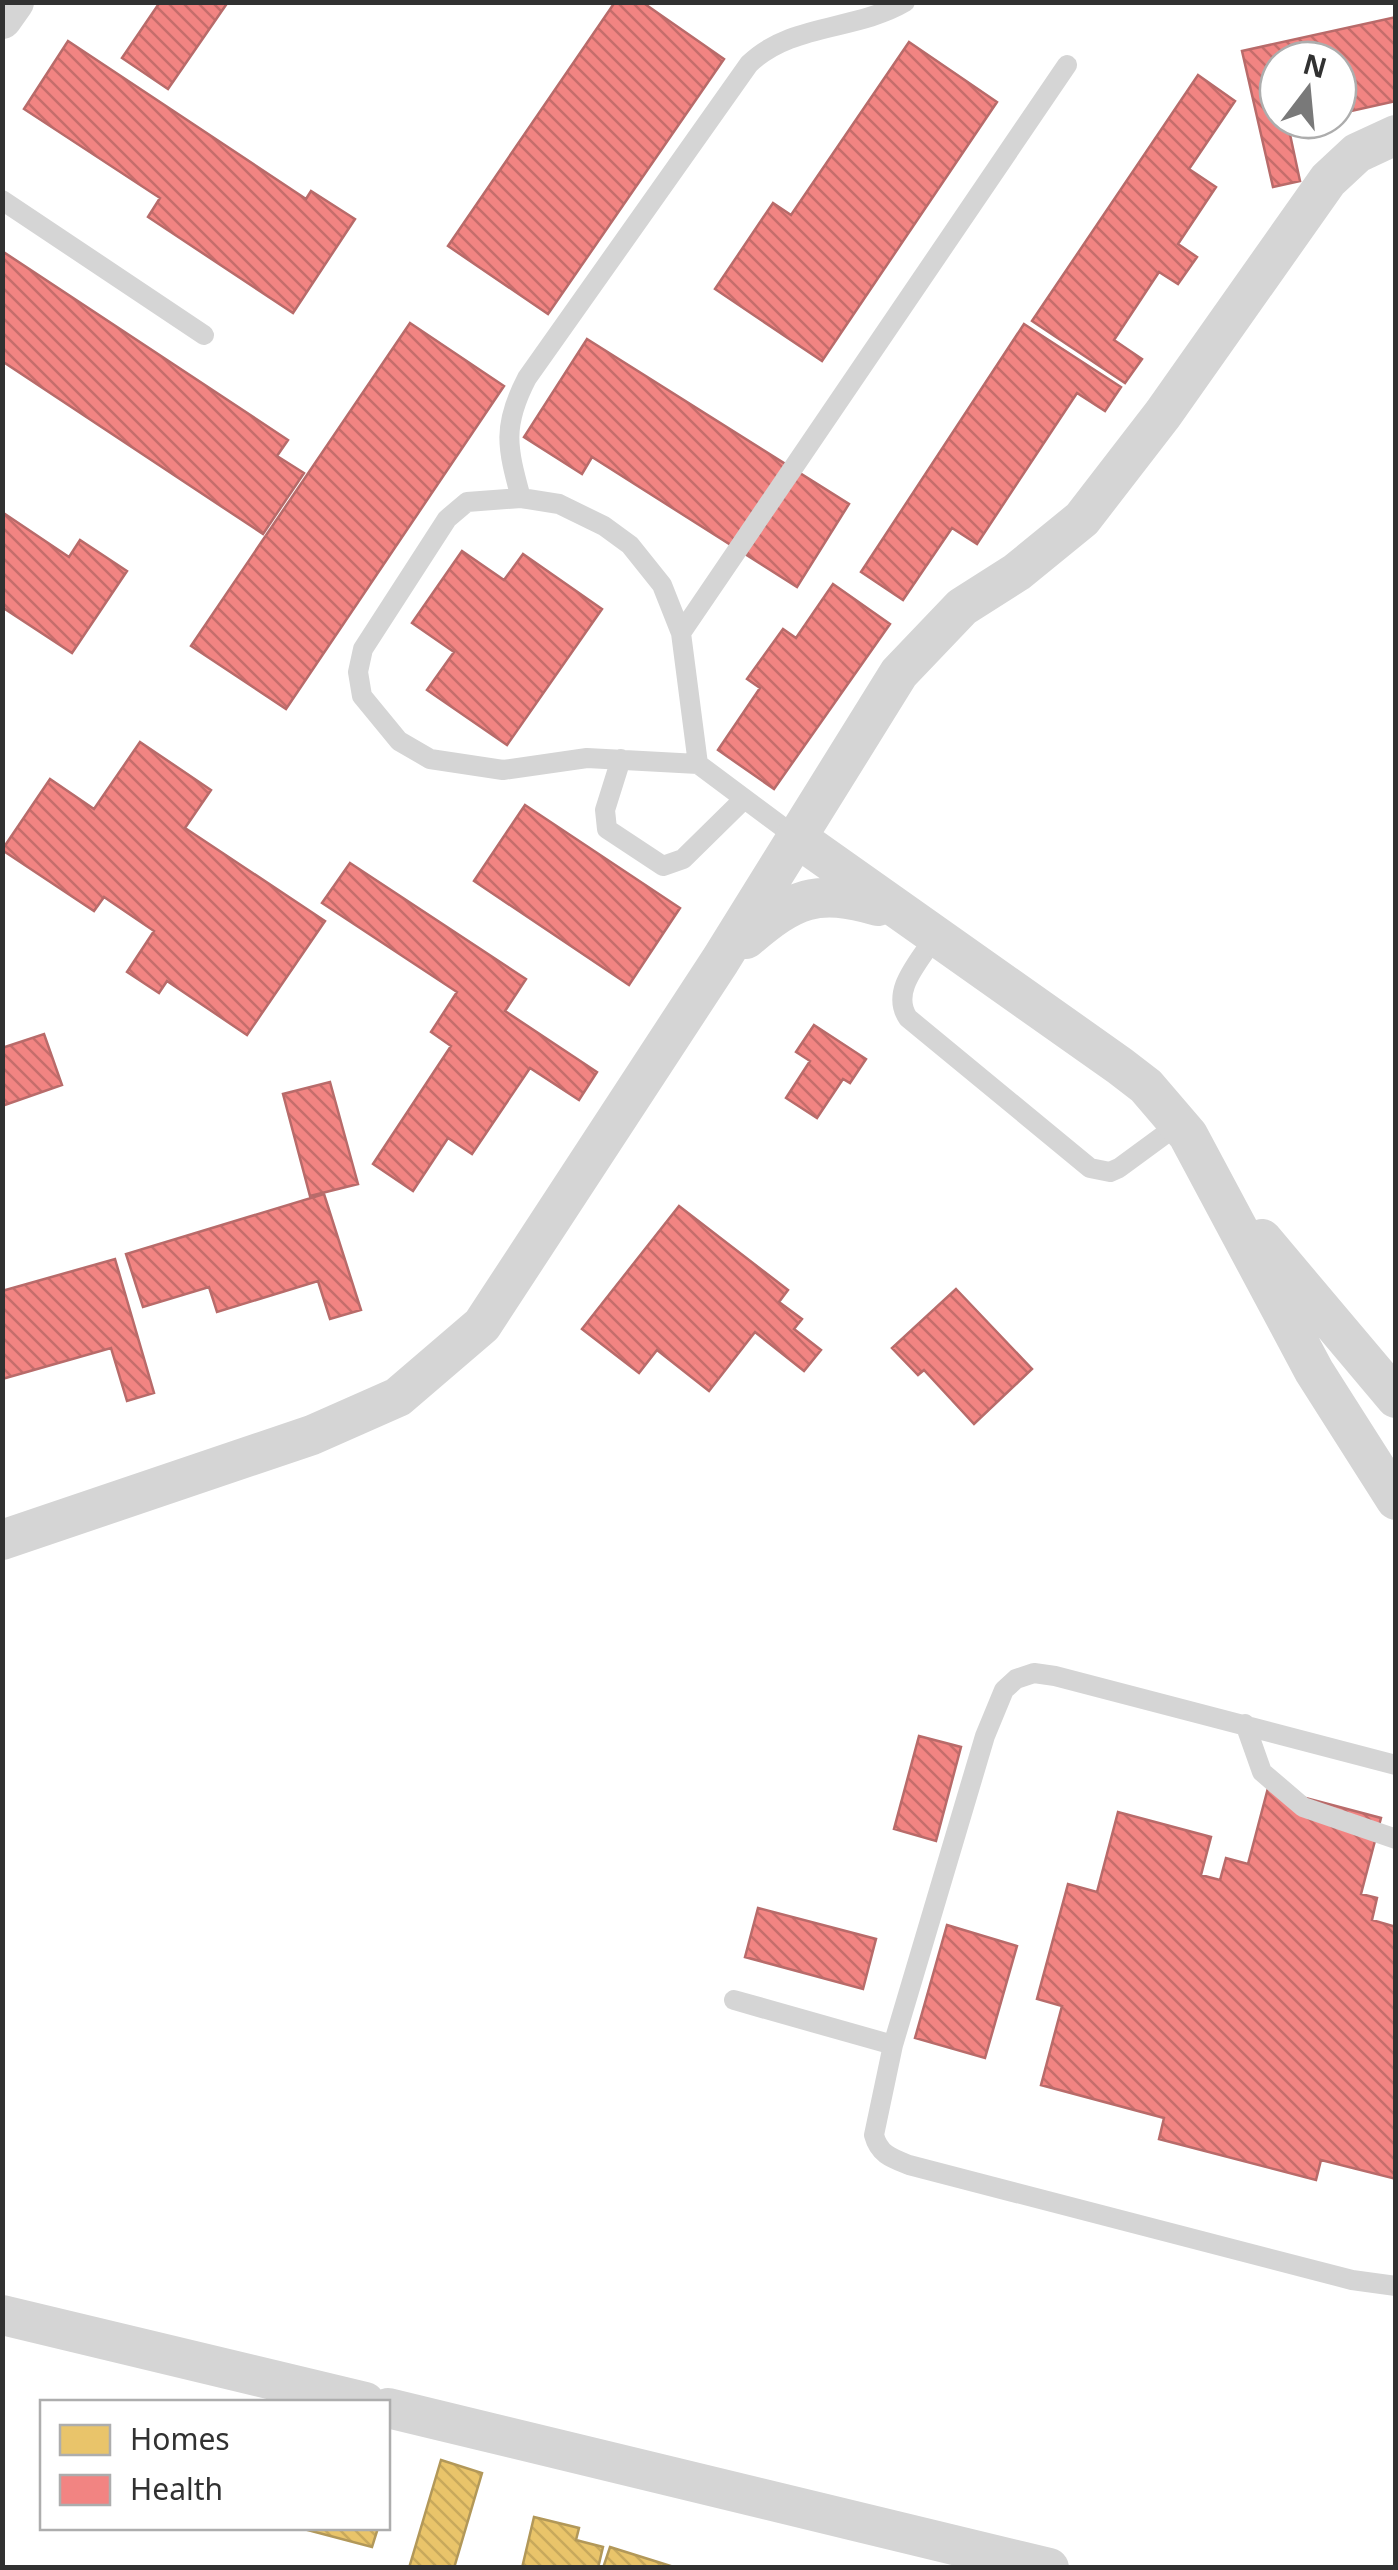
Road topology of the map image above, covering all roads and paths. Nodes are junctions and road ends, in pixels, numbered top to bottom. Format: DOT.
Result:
graph roads {
  1 [pos="14,2"];
  2 [pos="905,2"];
  3 [pos="2,19"];
  4 [pos="1067,66"];
  5 [pos="1396,135"];
  6 [pos="2,200"];
  7 [pos="204,334"];
  8 [pos="521,498"];
  9 [pos="681,633"];
  10 [pos="622,758"];
  11 [pos="698,764"];
  12 [pos="743,800"];
  13 [pos="796,838"];
  14 [pos="898,912"];
  15 [pos="934,938"];
  16 [pos="720,961"];
  17 [pos="1179,1124"];
  18 [pos="1214,1183"];
  19 [pos="1396,1398"];
  20 [pos="1396,1500"];
  21 [pos="2,1540"];
  22 [pos="1245,1724"];
  23 [pos="1396,1765"];
  24 [pos="1396,1839"];
  25 [pos="734,2000"];
  26 [pos="893,2045"];
  27 [pos="1396,2286"];
  28 [pos="2,2315"];
  29 [pos="357,2400"];
  30 [pos="390,2408"];
  31 [pos="1037,2566"];
  1 -- 3 [label="street"];
  2 -- 8 [label="lane"];
  4 -- 9 [label="lane"];
  5 -- 13 [label="street"];
  6 -- 7 [label="lane"];
  8 -- 9 [label="lane"];
  8 -- 10 [label="lane"];
  9 -- 11 [label="lane"];
  10 -- 11 [label="lane"];
  10 -- 12 [label="lane"];
  11 -- 12 [label="lane"];
  12 -- 13 [label="lane"];
  13 -- 14 [label="street"];
  13 -- 16 [label="street"];
  14 -- 15 [label="street"];
  14 -- 16 [label="street"];
  15 -- 17 [label="street"];
  15 -- 17 [label="lane"];
  16 -- 21 [label="street"];
  17 -- 18 [label="street"];
  18 -- 19 [label="street"];
  18 -- 20 [label="street"];
  22 -- 23 [label="lane"];
  22 -- 24 [label="lane"];
  22 -- 26 [label="lane"];
  25 -- 26 [label="lane"];
  26 -- 27 [label="lane"];
  28 -- 29 [label="street"];
  30 -- 31 [label="street"];
}
